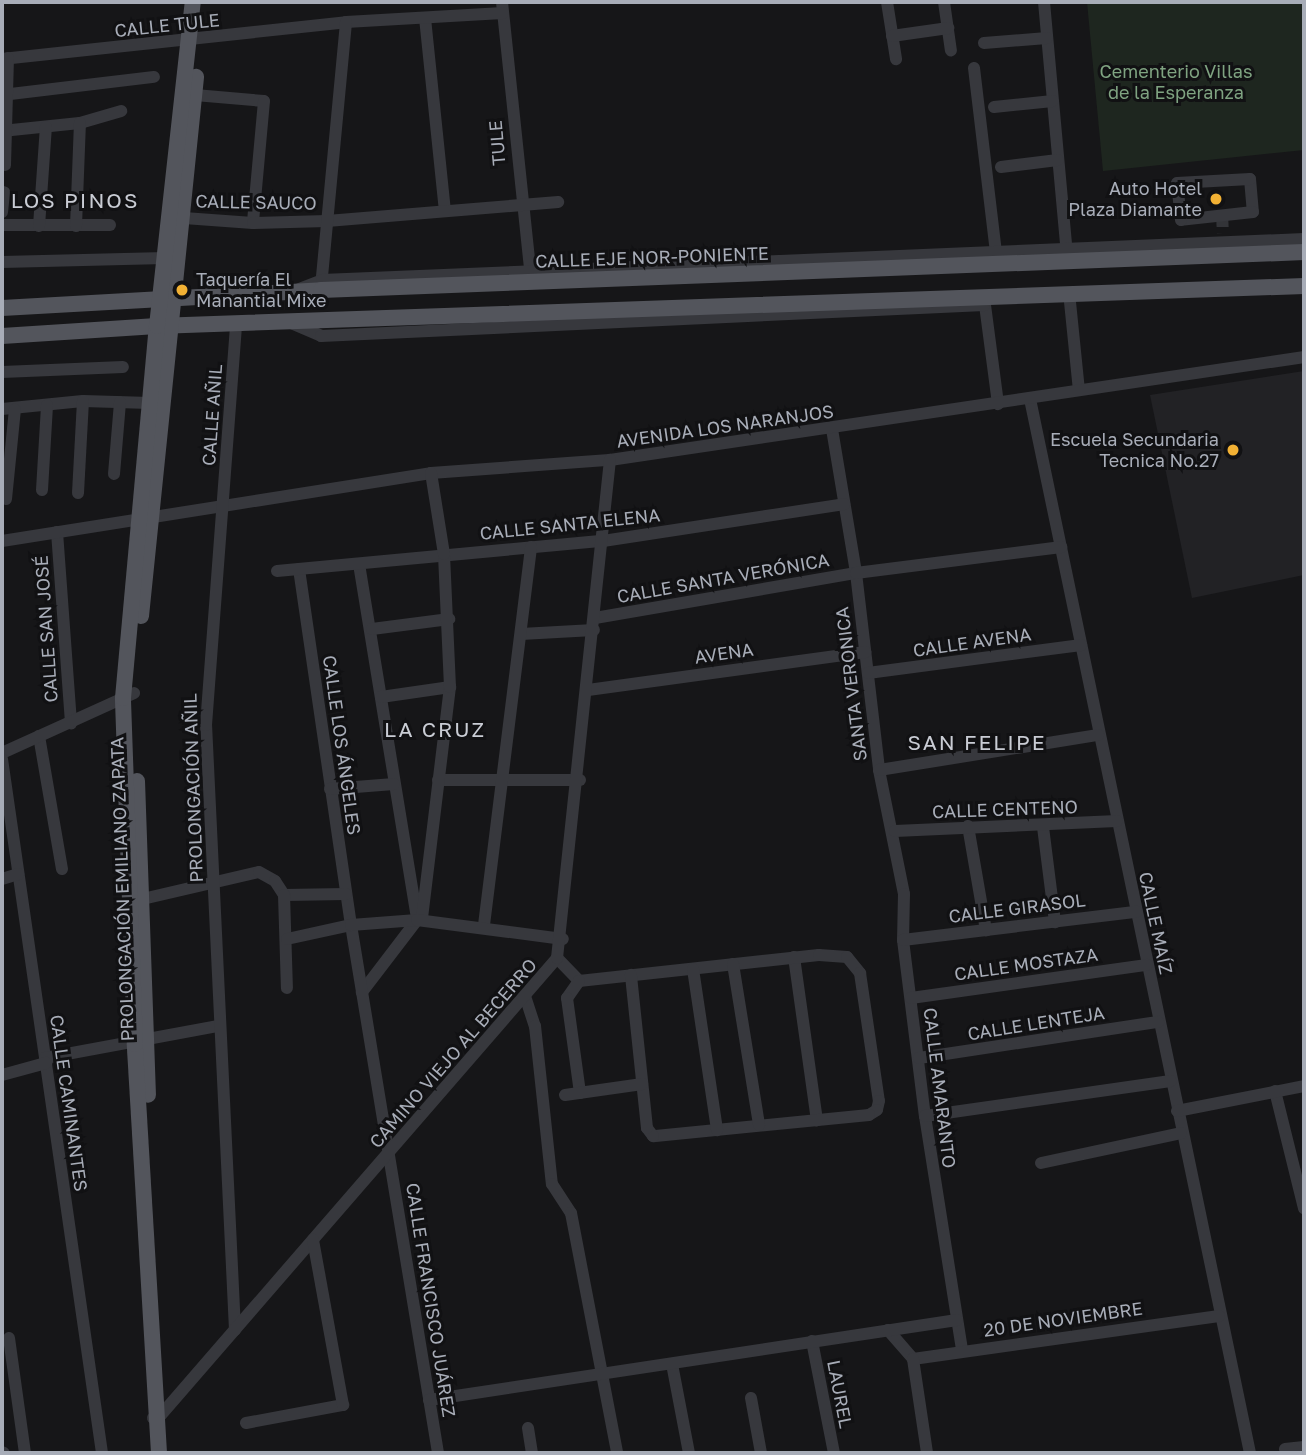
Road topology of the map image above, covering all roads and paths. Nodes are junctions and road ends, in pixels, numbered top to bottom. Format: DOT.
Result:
graph roads {
  1 [pos="193,2"];
  2 [pos="203,2"];
  3 [pos="887,2"];
  4 [pos="944,2"];
  5 [pos="1044,2"];
  6 [pos="502,7"];
  7 [pos="425,18"];
  8 [pos="346,22"];
  9 [pos="948,28"];
  10 [pos="892,36"];
  11 [pos="1047,38"];
  12 [pos="195,41"];
  13 [pos="984,43"];
  14 [pos="951,51"];
  15 [pos="5,58"];
  16 [pos="896,59"];
  17 [pos="974,68"];
  18 [pos="154,77"];
  19 [pos="4,94"];
  20 [pos="195,96"];
  21 [pos="1053,101"];
  22 [pos="995,107"];
  23 [pos="121,111"];
  24 [pos="80,122"];
  25 [pos="46,127"];
  26 [pos="5,130"];
  27 [pos="1058,160"];
  28 [pos="5,165"];
  29 [pos="1001,167"];
  30 [pos="4,192"];
  31 [pos="558,202"];
  32 [pos="520,205"];
  33 [pos="445,211"];
  34 [pos="2,212"];
  35 [pos="1222,215"];
  36 [pos="184,218"];
  37 [pos="327,221"];
  38 [pos="253,223"];
  39 [pos="2,225"];
  40 [pos="110,225"];
  41 [pos="39,226"];
  42 [pos="76,226"];
  43 [pos="1304,239"];
  44 [pos="996,252"];
  45 [pos="1304,252"];
  46 [pos="1067,254"];
  47 [pos="165,258"];
  48 [pos="2,262"];
  49 [pos="530,275"];
  50 [pos="321,285"];
  51 [pos="1304,286"];
  52 [pos="287,292"];
  53 [pos="1304,293"];
  54 [pos="168,298"];
  55 [pos="1070,302"];
  56 [pos="985,305"];
  57 [pos="2,308"];
  58 [pos="287,323"];
  59 [pos="236,325"];
  60 [pos="164,326"];
  61 [pos="2,336"];
  62 [pos="1304,357"];
  63 [pos="123,367"];
  64 [pos="2,372"];
  65 [pos="1079,390"];
  66 [pos="1030,399"];
  67 [pos="83,401"];
  68 [pos="120,402"];
  69 [pos="150,402"];
  70 [pos="998,404"];
  71 [pos="47,405"];
  72 [pos="8,409"];
  73 [pos="832,429"];
  74 [pos="610,460"];
  75 [pos="431,473"];
  76 [pos="114,474"];
  77 [pos="42,490"];
  78 [pos="78,493"];
  79 [pos="6,499"];
  80 [pos="844,504"];
  81 [pos="223,507"];
  82 [pos="144,520"];
  83 [pos="57,532"];
  84 [pos="2,541"];
  85 [pos="603,541"];
  86 [pos="531,547"];
  87 [pos="1061,547"];
  88 [pos="444,554"];
  89 [pos="359,564"];
  90 [pos="299,569"];
  91 [pos="277,571"];
  92 [pos="856,573"];
  93 [pos="449,619"];
  94 [pos="595,624"];
  95 [pos="372,629"];
  96 [pos="521,634"];
  97 [pos="1081,645"];
  98 [pos="865,652"];
  99 [pos="868,673"];
  100 [pos="450,687"];
  101 [pos="588,690"];
  102 [pos="129,696"];
  103 [pos="382,697"];
  104 [pos="71,723"];
  105 [pos="1098,734"];
  106 [pos="39,736"];
  107 [pos="2,753"];
  108 [pos="2,759"];
  109 [pos="879,770"];
  110 [pos="438,780"];
  111 [pos="501,780"];
  112 [pos="580,780"];
  113 [pos="394,784"];
  114 [pos="330,789"];
  115 [pos="1117,821"];
  116 [pos="968,826"];
  117 [pos="1043,827"];
  118 [pos="895,831"];
  119 [pos="425,861"];
  120 [pos="408,865"];
  121 [pos="62,869"];
  122 [pos="18,874"];
  123 [pos="2,879"];
  124 [pos="215,883"];
  125 [pos="346,894"];
  126 [pos="284,895"];
  127 [pos="136,901"];
  128 [pos="1136,912"];
  129 [pos="419,920"];
  130 [pos="1055,922"];
  131 [pos="351,925"];
  132 [pos="484,925"];
  133 [pos="986,930"];
  134 [pos="287,939"];
  135 [pos="563,939"];
  136 [pos="904,940"];
  137 [pos="794,957"];
  138 [pos="557,958"];
  139 [pos="733,964"];
  140 [pos="1147,965"];
  141 [pos="693,969"];
  142 [pos="631,975"];
  143 [pos="579,981"];
  144 [pos="288,988"];
  145 [pos="362,992"];
  146 [pos="525,996"];
  147 [pos="911,998"];
  148 [pos="1158,1022"];
  149 [pos="217,1026"];
  150 [pos="141,1043"];
  151 [pos="919,1058"];
  152 [pos="46,1060"];
  153 [pos="2,1075"];
  154 [pos="1171,1081"];
  155 [pos="642,1084"];
  156 [pos="1304,1086"];
  157 [pos="1275,1091"];
  158 [pos="580,1093"];
  159 [pos="565,1095"];
  160 [pos="1177,1111"];
  161 [pos="925,1116"];
  162 [pos="817,1120"];
  163 [pos="759,1125"];
  164 [pos="717,1130"];
  165 [pos="1181,1133"];
  166 [pos="390,1152"];
  167 [pos="1041,1163"];
  168 [pos="1304,1208"];
  169 [pos="313,1240"];
  170 [pos="1219,1315"];
  171 [pos="957,1320"];
  172 [pos="235,1330"];
  173 [pos="888,1330"];
  174 [pos="9,1338"];
  175 [pos="812,1341"];
  176 [pos="962,1350"];
  177 [pos="913,1359"];
  178 [pos="672,1364"];
  179 [pos="603,1373"];
  180 [pos="751,1398"];
  181 [pos="429,1400"];
  182 [pos="156,1417"];
  183 [pos="246,1423"];
  184 [pos="528,1428"];
  185 [pos="1304,1447"];
  186 [pos="1286,1449"];
  187 [pos="24,1453"];
  188 [pos="102,1453"];
  189 [pos="159,1453"];
  190 [pos="166,1453"];
  191 [pos="438,1453"];
  192 [pos="532,1453"];
  193 [pos="617,1453"];
  194 [pos="689,1453"];
  195 [pos="761,1453"];
  196 [pos="834,1453"];
  197 [pos="927,1453"];
  198 [pos="1250,1453"];
  1 -- 12 [label="main road"];
  2 -- 12 [label="main road"];
  3 -- 10 [label="street"];
  4 -- 9 [label="street"];
  5 -- 11 [label="street"];
  6 -- 7 [label="street, CALLE TULE"];
  6 -- 32 [label="street, TULE"];
  7 -- 8 [label="street, CALLE TULE"];
  7 -- 33 [label="street"];
  8 -- 12 [label="street, CALLE TULE"];
  8 -- 37 [label="street"];
  9 -- 10 [label="street"];
  9 -- 14 [label="street"];
  10 -- 16 [label="street"];
  11 -- 13 [label="street"];
  11 -- 21 [label="street"];
  12 -- 15 [label="street, CALLE TULE"];
  12 -- 20 [label="main road"];
  12 -- 47 [label="main road"];
  15 -- 19 [label="street"];
  17 -- 44 [label="street"];
  18 -- 19 [label="street"];
  19 -- 26 [label="street"];
  20 -- 36 [label="main road"];
  20 -- 38 [label="street"];
  21 -- 22 [label="street"];
  21 -- 27 [label="street"];
  23 -- 24 [label="street"];
  24 -- 25 [label="street"];
  24 -- 42 [label="street"];
  25 -- 26 [label="street"];
  25 -- 41 [label="street"];
  26 -- 28 [label="street"];
  27 -- 29 [label="street"];
  27 -- 46 [label="street"];
  30 -- 34 [label="street"];
  31 -- 32 [label="street, CALLE SAUCO"];
  32 -- 33 [label="street, CALLE SAUCO"];
  32 -- 49 [label="street, TULE"];
  33 -- 37 [label="street, CALLE SAUCO"];
  35 -- 35 [label="street"];
  36 -- 38 [label="street, CALLE SAUCO"];
  36 -- 54 [label="main road"];
  37 -- 38 [label="street, CALLE SAUCO"];
  37 -- 50 [label="street"];
  39 -- 41 [label="street"];
  40 -- 42 [label="street"];
  41 -- 42 [label="street"];
  43 -- 46 [label="street"];
  44 -- 46 [label="street"];
  44 -- 49 [label="street"];
  45 -- 46 [label="main road, CALLE EJE NOR-PONIENTE"];
  46 -- 49 [label="main road, CALLE EJE NOR-PONIENTE"];
  47 -- 48 [label="street"];
  47 -- 54 [label="main road"];
  49 -- 50 [label="main road, CALLE EJE NOR-PONIENTE"];
  50 -- 52 [label="main road, CALLE EJE NOR-PONIENTE"];
  51 -- 58 [label="main road"];
  52 -- 54 [label="main road, CALLE EJE NOR-PONIENTE"];
  52 -- 58 [label="main road"];
  53 -- 55 [label="street"];
  54 -- 57 [label="main road, CALLE EJE NOR-PONIENTE"];
  54 -- 60 [label="main road"];
  55 -- 56 [label="street"];
  55 -- 65 [label="street"];
  56 -- 58 [label="street"];
  56 -- 70 [label="street"];
  58 -- 59 [label="main road"];
  59 -- 60 [label="main road"];
  59 -- 81 [label="street, CALLE AÑIL"];
  60 -- 61 [label="main road"];
  60 -- 69 [label="main road"];
  60 -- 82 [label="main road, PROLONGACIÓN EMILIANO ZAPATA"];
  62 -- 65 [label="street, AVENIDA LOS NARANJOS"];
  63 -- 64 [label="street"];
  65 -- 66 [label="street, AVENIDA LOS NARANJOS"];
  66 -- 70 [label="street, AVENIDA LOS NARANJOS"];
  66 -- 87 [label="street, CALLE MAÍZ"];
  67 -- 68 [label="street"];
  67 -- 71 [label="street"];
  67 -- 78 [label="street"];
  68 -- 69 [label="street"];
  68 -- 76 [label="street"];
  69 -- 82 [label="main road"];
  70 -- 73 [label="street, AVENIDA LOS NARANJOS"];
  71 -- 72 [label="street"];
  71 -- 77 [label="street"];
  72 -- 79 [label="street"];
  73 -- 74 [label="street, AVENIDA LOS NARANJOS"];
  73 -- 80 [label="street, SANTA VERONICA"];
  74 -- 75 [label="street, AVENIDA LOS NARANJOS"];
  74 -- 85 [label="street, CAMINO VIEJO AL BECERRO"];
  75 -- 81 [label="street, AVENIDA LOS NARANJOS"];
  75 -- 88 [label="street"];
  80 -- 85 [label="street, CALLE SANTA ELENA"];
  80 -- 92 [label="street, SANTA VERONICA"];
  81 -- 82 [label="street, AVENIDA LOS NARANJOS"];
  81 -- 124 [label="street, PROLONGACIÓN AÑIL"];
  82 -- 83 [label="street, AVENIDA LOS NARANJOS"];
  82 -- 102 [label="main road, PROLONGACIÓN EMILIANO ZAPATA"];
  83 -- 84 [label="street, AVENIDA LOS NARANJOS"];
  83 -- 104 [label="street, CALLE SAN JOSÉ"];
  85 -- 86 [label="street, CALLE SANTA ELENA"];
  85 -- 94 [label="street, CAMINO VIEJO AL BECERRO"];
  86 -- 88 [label="street, CALLE SANTA ELENA"];
  86 -- 96 [label="street"];
  87 -- 92 [label="street"];
  87 -- 97 [label="street, CALLE MAÍZ"];
  88 -- 89 [label="street, CALLE SANTA ELENA"];
  88 -- 93 [label="street"];
  89 -- 90 [label="street, CALLE SANTA ELENA"];
  89 -- 95 [label="street"];
  90 -- 91 [label="street, CALLE SANTA ELENA"];
  90 -- 114 [label="street, CALLE LOS ÁNGELES"];
  92 -- 94 [label="street, CALLE SANTA VERÓNICA"];
  92 -- 98 [label="street, SANTA VERONICA"];
  93 -- 95 [label="street"];
  93 -- 100 [label="street"];
  94 -- 96 [label="street, CALLE SANTA VERÓNICA"];
  94 -- 101 [label="street, CAMINO VIEJO AL BECERRO"];
  95 -- 103 [label="street"];
  96 -- 111 [label="street"];
  97 -- 99 [label="street, CALLE AVENA"];
  97 -- 105 [label="street, CALLE MAÍZ"];
  98 -- 99 [label="street, SANTA VERONICA"];
  98 -- 101 [label="street, AVENA"];
  99 -- 109 [label="street, SANTA VERONICA"];
  100 -- 103 [label="street"];
  100 -- 110 [label="street"];
  101 -- 112 [label="street, CAMINO VIEJO AL BECERRO"];
  102 -- 104 [label="street"];
  102 -- 127 [label="main road, PROLONGACIÓN EMILIANO ZAPATA"];
  103 -- 113 [label="street"];
  104 -- 106 [label="street"];
  105 -- 109 [label="street"];
  105 -- 115 [label="street, CALLE MAÍZ"];
  106 -- 107 [label="street"];
  106 -- 121 [label="street"];
  108 -- 122 [label="street, CALLE CAMINANTES"];
  109 -- 118 [label="street, SANTA VERONICA"];
  110 -- 111 [label="street"];
  110 -- 119 [label="street"];
  111 -- 112 [label="street"];
  111 -- 132 [label="street"];
  112 -- 135 [label="street, CAMINO VIEJO AL BECERRO"];
  113 -- 114 [label="street"];
  113 -- 120 [label="street"];
  114 -- 125 [label="street, CALLE LOS ÁNGELES"];
  115 -- 117 [label="street, CALLE CENTENO"];
  115 -- 128 [label="street, CALLE MAÍZ"];
  116 -- 117 [label="street, CALLE CENTENO"];
  116 -- 118 [label="street, CALLE CENTENO"];
  116 -- 133 [label="street"];
  117 -- 130 [label="street"];
  118 -- 136 [label="street, CALLE AMARANTO"];
  119 -- 120 [label="street"];
  119 -- 129 [label="street"];
  120 -- 129 [label="street"];
  122 -- 123 [label="street"];
  122 -- 152 [label="street, CALLE CAMINANTES"];
  124 -- 126 [label="street"];
  124 -- 127 [label="street"];
  124 -- 149 [label="street, PROLONGACIÓN AÑIL"];
  125 -- 126 [label="street"];
  125 -- 131 [label="street, CALLE LOS ÁNGELES"];
  126 -- 134 [label="street"];
  127 -- 150 [label="main road, PROLONGACIÓN EMILIANO ZAPATA"];
  128 -- 130 [label="street, CALLE GIRASOL"];
  128 -- 140 [label="street, CALLE MAÍZ"];
  129 -- 131 [label="street"];
  129 -- 132 [label="street"];
  129 -- 145 [label="street"];
  130 -- 133 [label="street, CALLE GIRASOL"];
  131 -- 134 [label="street"];
  131 -- 145 [label="street, CALLE LOS ÁNGELES"];
  132 -- 135 [label="street"];
  133 -- 136 [label="street, CALLE GIRASOL"];
  134 -- 144 [label="street"];
  135 -- 138 [label="street, CAMINO VIEJO AL BECERRO"];
  136 -- 147 [label="street, CALLE AMARANTO"];
  137 -- 139 [label="street"];
  137 -- 162 [label="street"];
  137 -- 162 [label="street"];
  138 -- 143 [label="street"];
  138 -- 146 [label="street, CAMINO VIEJO AL BECERRO"];
  139 -- 141 [label="street"];
  139 -- 163 [label="street"];
  140 -- 147 [label="street, CALLE MOSTAZA"];
  140 -- 148 [label="street, CALLE MAÍZ"];
  141 -- 142 [label="street"];
  141 -- 164 [label="street"];
  142 -- 143 [label="street"];
  142 -- 155 [label="street"];
  143 -- 158 [label="street"];
  145 -- 166 [label="street, CALLE FRANCISCO JUÁREZ"];
  146 -- 166 [label="street, CAMINO VIEJO AL BECERRO"];
  146 -- 179 [label="street"];
  147 -- 151 [label="street, CALLE AMARANTO"];
  148 -- 151 [label="street, CALLE LENTEJA"];
  148 -- 154 [label="street, CALLE MAÍZ"];
  149 -- 150 [label="street"];
  149 -- 172 [label="street, PROLONGACIÓN AÑIL"];
  150 -- 152 [label="street"];
  150 -- 182 [label="main road, PROLONGACIÓN EMILIANO ZAPATA"];
  151 -- 161 [label="street, CALLE AMARANTO"];
  152 -- 153 [label="street"];
  152 -- 188 [label="street, CALLE CAMINANTES"];
  154 -- 160 [label="street, CALLE MAÍZ"];
  154 -- 161 [label="street"];
  155 -- 158 [label="street"];
  155 -- 164 [label="street"];
  156 -- 157 [label="street"];
  157 -- 160 [label="street"];
  157 -- 168 [label="street"];
  158 -- 159 [label="street"];
  160 -- 165 [label="street, CALLE MAÍZ"];
  161 -- 171 [label="street, CALLE AMARANTO"];
  162 -- 163 [label="street"];
  163 -- 164 [label="street"];
  165 -- 167 [label="street"];
  165 -- 170 [label="street, CALLE MAÍZ"];
  166 -- 169 [label="street, CAMINO VIEJO AL BECERRO"];
  166 -- 181 [label="street, CALLE FRANCISCO JUÁREZ"];
  169 -- 172 [label="street, CAMINO VIEJO AL BECERRO"];
  169 -- 183 [label="street"];
  170 -- 176 [label="street, 20 DE NOVIEMBRE"];
  170 -- 198 [label="street, CALLE MAÍZ"];
  171 -- 173 [label="street"];
  171 -- 176 [label="street, CALLE AMARANTO"];
  172 -- 182 [label="street, CAMINO VIEJO AL BECERRO"];
  173 -- 175 [label="street"];
  173 -- 177 [label="street"];
  174 -- 187 [label="street"];
  175 -- 178 [label="street"];
  175 -- 196 [label="street, LAUREL"];
  176 -- 177 [label="street, 20 DE NOVIEMBRE"];
  177 -- 197 [label="street"];
  178 -- 179 [label="street"];
  178 -- 194 [label="street"];
  179 -- 181 [label="street"];
  179 -- 193 [label="street"];
  180 -- 195 [label="street"];
  181 -- 191 [label="street, CALLE FRANCISCO JUÁREZ"];
  182 -- 189 [label="main road, PROLONGACIÓN EMILIANO ZAPATA"];
  182 -- 190 [label="main road, PROLONGACIÓN EMILIANO ZAPATA"];
  184 -- 192 [label="street"];
  185 -- 186 [label="street"];
}
